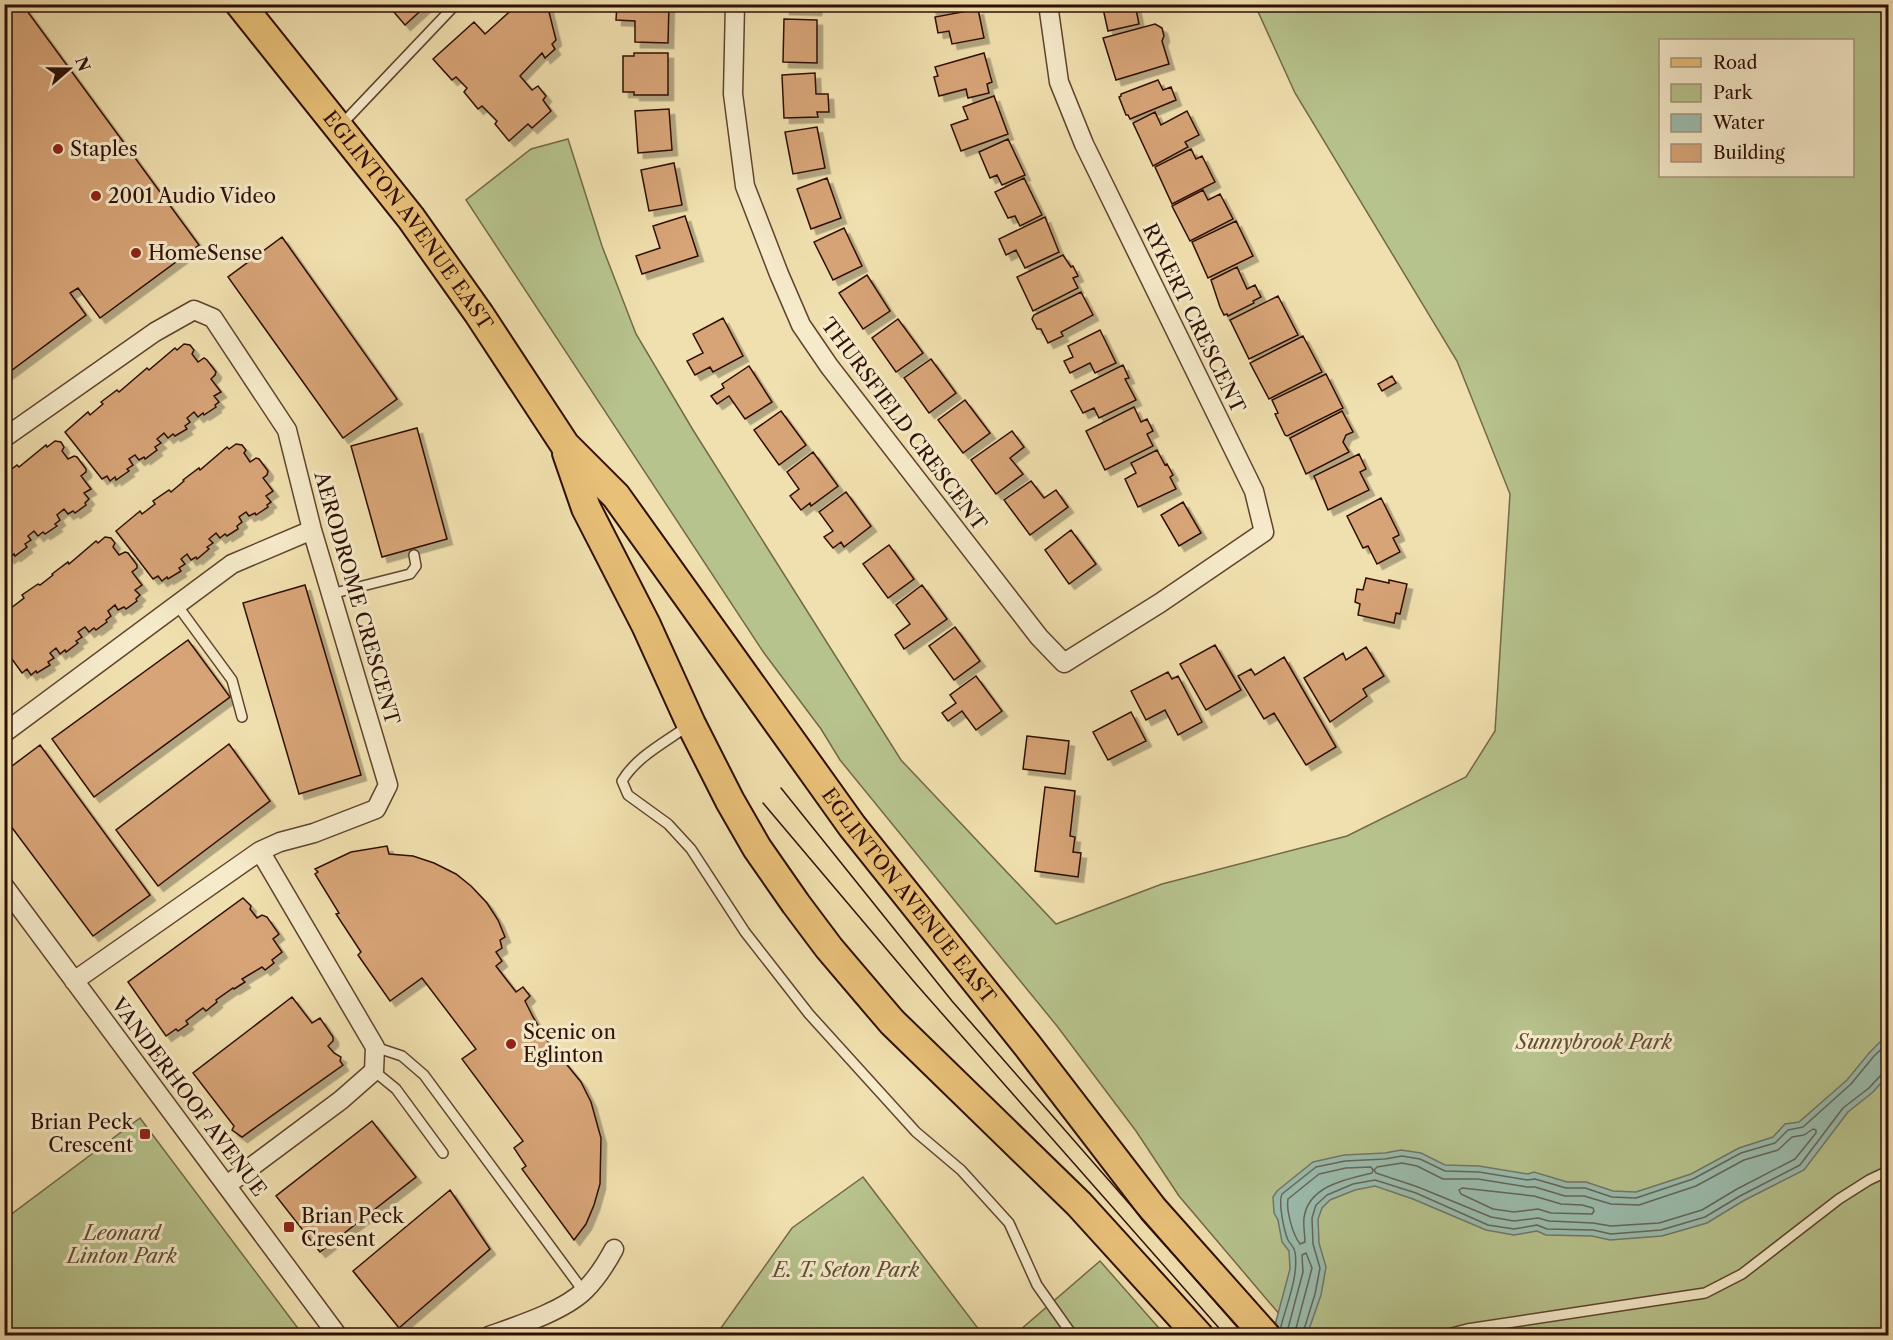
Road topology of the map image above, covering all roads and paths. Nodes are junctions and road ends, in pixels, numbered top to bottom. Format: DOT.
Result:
graph roads {
  1 [pos="240,4"];
  2 [pos="456,4"];
  3 [pos="735,4"];
  4 [pos="1048,4"];
  5 [pos="339,127"];
  6 [pos="4,438"];
  7 [pos="565,445"];
  8 [pos="312,530"];
  9 [pos="414,555"];
  10 [pos="332,594"];
  11 [pos="1160,603"];
  12 [pos="177,605"];
  13 [pos="242,717"];
  14 [pos="691,724"];
  15 [pos="4,733"];
  16 [pos="260,851"];
  17 [pos="4,886"];
  18 [pos="74,981"];
  19 [pos="375,1047"];
  20 [pos="374,1071"];
  21 [pos="443,1153"];
  22 [pos="1888,1171"];
  23 [pos="227,1185"];
  24 [pos="614,1249"];
  25 [pos="584,1292"];
  26 [pos="338,1335"];
  27 [pos="489,1335"];
  28 [pos="1073,1335"];
  29 [pos="1199,1335"];
  30 [pos="1266,1335"];
  31 [pos="1440,1335"];
  1 -- 5 [label="main road, EGLINTON AVENUE EAST"];
  2 -- 5 [label="lane"];
  3 -- 11 [label="street, THURSFIELD CRESCENT"];
  4 -- 11 [label="street, RYKERT CRESCENT"];
  5 -- 7 [label="main road, EGLINTON AVENUE EAST"];
  6 -- 8 [label="street, AERODROME CRESCENT"];
  7 -- 14 [label="main road, EGLINTON AVENUE EAST"];
  7 -- 30 [label="main road, EGLINTON AVENUE EAST"];
  8 -- 10 [label="street, AERODROME CRESCENT"];
  8 -- 12 [label="street"];
  9 -- 10 [label="lane"];
  10 -- 16 [label="street, AERODROME CRESCENT"];
  12 -- 13 [label="lane"];
  12 -- 15 [label="street"];
  14 -- 28 [label="lane"];
  14 -- 29 [label="main road, EGLINTON AVENUE EAST"];
  16 -- 18 [label="street, AERODROME CRESCENT"];
  16 -- 19 [label="street"];
  17 -- 18 [label="street, VANDERHOOF AVENUE"];
  18 -- 23 [label="street, VANDERHOOF AVENUE"];
  19 -- 20 [label="street"];
  19 -- 25 [label="lane"];
  20 -- 21 [label="lane"];
  20 -- 23 [label="street"];
  22 -- 31 [label="lane"];
  23 -- 26 [label="street, VANDERHOOF AVENUE"];
  24 -- 25 [label="street"];
  25 -- 27 [label="street"];
}
